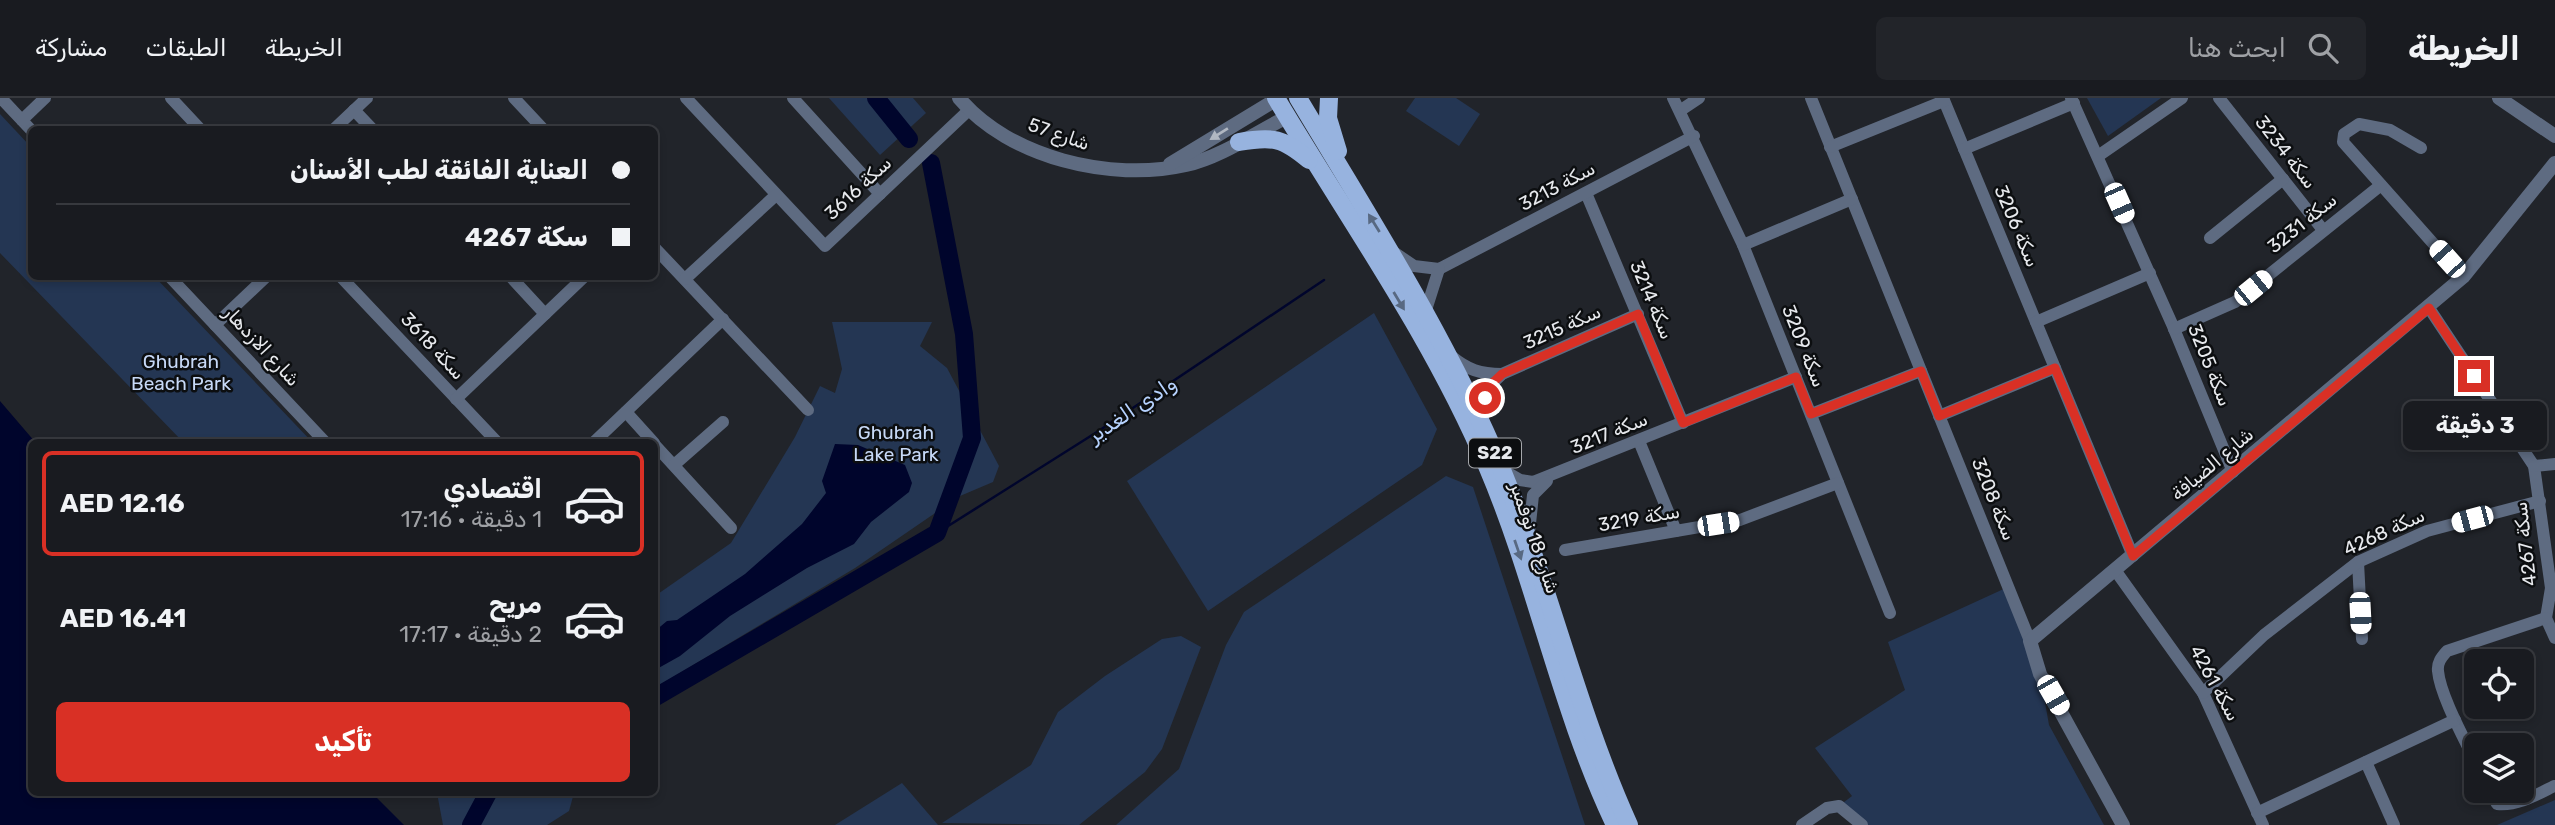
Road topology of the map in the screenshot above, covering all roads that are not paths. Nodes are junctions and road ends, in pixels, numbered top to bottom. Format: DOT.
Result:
graph roads {
  1 [pos="1,98"];
  2 [pos="45,98"];
  3 [pos="367,98"];
  4 [pos="514,98"];
  5 [pos="686,98"];
  6 [pos="793,98"];
  7 [pos="959,98"];
  8 [pos="1277,98"];
  9 [pos="1329,98"];
  10 [pos="1673,98"];
  11 [pos="1699,98"];
  12 [pos="1811,98"];
  13 [pos="2182,98"];
  14 [pos="2219,98"];
  15 [pos="2499,98"];
  16 [pos="176,99"];
  17 [pos="1943,99"];
  18 [pos="2072,100"];
  19 [pos="1306,101"];
  20 [pos="354,110"];
  21 [pos="969,110"];
  22 [pos="1681,110"];
  23 [pos="1287,117"];
  24 [pos="22,120"];
  25 [pos="198,126"];
  26 [pos="337,126"];
  27 [pos="369,126"];
  28 [pos="540,126"];
  29 [pos="28,127"];
  30 [pos="1694,136"];
  31 [pos="2555,136"];
  32 [pos="1239,142"];
  33 [pos="1830,147"];
  34 [pos="2421,148"];
  35 [pos="1964,149"];
  36 [pos="2098,156"];
  37 [pos="2555,163"];
  38 [pos="1161,169"];
  39 [pos="1319,169"];
  40 [pos="2283,179"];
  41 [pos="1349,184"];
  42 [pos="2381,185"];
  43 [pos="1586,193"];
  44 [pos="880,194"];
  45 [pos="776,195"];
  46 [pos="1852,199"];
  47 [pos="2323,230"];
  48 [pos="2210,239"];
  49 [pos="1743,244"];
  50 [pos="1391,250"];
  51 [pos="658,251"];
  52 [pos="1439,269"];
  53 [pos="2150,273"];
  54 [pos="2463,277"];
  55 [pos="685,279"];
  56 [pos="173,280"];
  57 [pos="263,280"];
  58 [pos="345,280"];
  59 [pos="514,280"];
  60 [pos="581,280"];
  61 [pos="2429,308"];
  62 [pos="1426,310"];
  63 [pos="545,314"];
  64 [pos="1638,314"];
  65 [pos="723,319"];
  66 [pos="2036,322"];
  67 [pos="215,325"];
  68 [pos="2174,329"];
  69 [pos="1450,355"];
  70 [pos="2055,368"];
  71 [pos="1921,371"];
  72 [pos="1502,374"];
  73 [pos="1796,377"];
  74 [pos="456,398"];
  75 [pos="808,410"];
  76 [pos="626,412"];
  77 [pos="1811,414"];
  78 [pos="1939,416"];
  79 [pos="723,422"];
  80 [pos="1683,423"];
  81 [pos="1482,424"];
  82 [pos="322,439"];
  83 [pos="493,439"];
  84 [pos="597,439"];
  85 [pos="650,439"];
  86 [pos="1639,441"];
  87 [pos="658,447"];
  88 [pos="2555,464"];
  89 [pos="674,465"];
  90 [pos="2534,466"];
  91 [pos="1501,469"];
  92 [pos="2233,472"];
  93 [pos="1553,476"];
  94 [pos="1838,483"];
  95 [pos="2540,501"];
  96 [pos="732,528"];
  97 [pos="1676,531"];
  98 [pos="1529,537"];
  99 [pos="1565,550"];
  100 [pos="2133,556"];
  101 [pos="2358,562"];
  102 [pos="2115,570"];
  103 [pos="2553,588"];
  104 [pos="1890,614"];
  105 [pos="2546,618"];
  106 [pos="2555,638"];
  107 [pos="2362,639"];
  108 [pos="2030,641"];
  109 [pos="2203,693"];
  110 [pos="2455,720"];
  111 [pos="2464,738"];
  112 [pos="2366,762"];
  113 [pos="2554,786"];
  114 [pos="2534,795"];
  115 [pos="2260,819"];
  116 [pos="1615,825"];
  117 [pos="1629,825"];
  118 [pos="1802,825"];
  119 [pos="1862,825"];
  120 [pos="2123,825"];
  121 [pos="2394,825"];
  1 -- 24 [label="street"];
  2 -- 24 [label="street"];
  3 -- 20 [label="street"];
  4 -- 28 [label="street"];
  5 -- 45 [label="street, سكة 3616"];
  6 -- 44 [label="street"];
  7 -- 21 [label="street, شارع 57"];
  8 -- 23 [label="main road, شارع 18 نوفمبر / S22"];
  8 -- 38 [label="street, one-way"];
  9 -- 41 [label="main road"];
  10 -- 22 [label="street, سكة 3209"];
  11 -- 22 [label="street"];
  12 -- 33 [label="street, سكة 3208"];
  13 -- 36 [label="street"];
  14 -- 40 [label="street, سكة 3234"];
  15 -- 31 [label="street"];
  16 -- 25 [label="street"];
  17 -- 33 [label="street"];
  17 -- 35 [label="street, سكة 3206"];
  18 -- 35 [label="street, سكة 3205"];
  18 -- 36 [label="street, سكة 3205"];
  19 -- 23 [label="main road"];
  19 -- 41 [label="main road, شارع 18 نوفمبر / S22"];
  20 -- 26 [label="street"];
  20 -- 27 [label="street"];
  21 -- 38 [label="street, شارع 57"];
  21 -- 44 [label="street, سكة 3616"];
  22 -- 30 [label="street, سكة 3209"];
  23 -- 32 [label="street, شارع 57"];
  23 -- 39 [label="main road, شارع 18 نوفمبر / S22"];
  24 -- 29 [label="street"];
  30 -- 43 [label="street, سكة 3213"];
  30 -- 49 [label="street, سكة 3209"];
  32 -- 38 [label="street, شارع 57"];
  32 -- 39 [label="main road"];
  33 -- 46 [label="street, سكة 3208"];
  34 -- 42 [label="street"];
  35 -- 66 [label="street, سكة 3206"];
  36 -- 53 [label="street, سكة 3205"];
  37 -- 54 [label="street, شارع الضيافة"];
  39 -- 116 [label="main road, شارع 18 نوفمبر / S22, one-way"];
  40 -- 47 [label="street, سكة 3234"];
  40 -- 48 [label="street"];
  50 -- 41 [label="main road, شارع 18 نوفمبر / S22, one-way"];
  42 -- 47 [label="street, سكة 3231"];
  42 -- 54 [label="street"];
  43 -- 52 [label="street, سكة 3213"];
  43 -- 64 [label="street, سكة 3214"];
  44 -- 45 [label="street, سكة 3616"];
  45 -- 55 [label="street"];
  46 -- 49 [label="street"];
  46 -- 71 [label="street, سكة 3208"];
  47 -- 68 [label="street, سكة 3231"];
  49 -- 73 [label="street, سكة 3209"];
  50 -- 52 [label="street"];
  50 -- 62 [label="main road, شارع 18 نوفمبر / S22"];
  51 -- 55 [label="street"];
  52 -- 62 [label="street"];
  53 -- 66 [label="street"];
  53 -- 68 [label="street, سكة 3205"];
  54 -- 61 [label="street, شارع الضيافة"];
  55 -- 65 [label="street"];
  56 -- 67 [label="street, شارع الازدهار"];
  57 -- 67 [label="street"];
  58 -- 74 [label="street, سكة 3618"];
  59 -- 63 [label="street"];
  60 -- 63 [label="street"];
  61 -- 90 [label="street, سكة 4267"];
  61 -- 92 [label="street, شارع الضيافة"];
  62 -- 69 [label="main road, شارع 18 نوفمبر / S22"];
  63 -- 74 [label="street"];
  64 -- 72 [label="street, سكة 3215"];
  64 -- 80 [label="street, سكة 3214"];
  65 -- 75 [label="street"];
  65 -- 76 [label="street"];
  66 -- 70 [label="street, سكة 3206"];
  67 -- 82 [label="street, شارع الازدهار"];
  68 -- 92 [label="street, سكة 3205"];
  69 -- 72 [label="street"];
  69 -- 81 [label="main road, شارع 18 نوفمبر / S22"];
  70 -- 78 [label="street"];
  70 -- 100 [label="street, سكة 3206"];
  71 -- 77 [label="street"];
  71 -- 78 [label="street, سكة 3208"];
  72 -- 81 [label="street"];
  73 -- 77 [label="street, سكة 3209"];
  73 -- 80 [label="street, سكة 3217"];
  74 -- 83 [label="street, سكة 3618"];
  76 -- 84 [label="street"];
  76 -- 85 [label="street"];
  77 -- 94 [label="street, سكة 3209"];
  78 -- 108 [label="street, سكة 3208"];
  79 -- 89 [label="street"];
  80 -- 86 [label="street, سكة 3217"];
  81 -- 91 [label="main road, شارع 18 نوفمبر / S22"];
  86 -- 93 [label="street, سكة 3217"];
  86 -- 97 [label="street"];
  87 -- 89 [label="street"];
  88 -- 90 [label="street"];
  89 -- 96 [label="street"];
  90 -- 95 [label="street, سكة 4267"];
  91 -- 93 [label="street, سكة 3217"];
  91 -- 98 [label="main road, شارع 18 نوفمبر / S22"];
  92 -- 100 [label="street, شارع الضيافة"];
  93 -- 98 [label="street, سكة 3217"];
  94 -- 97 [label="street, سكة 3219"];
  94 -- 104 [label="street, سكة 3209"];
  95 -- 101 [label="street, سكة 4268"];
  95 -- 103 [label="street, سكة 4267"];
  97 -- 99 [label="street, سكة 3219"];
  98 -- 117 [label="main road, شارع 18 نوفمبر / S22"];
  100 -- 102 [label="street, شارع الضيافة"];
  101 -- 107 [label="street"];
  101 -- 109 [label="street, سكة 4268"];
  102 -- 108 [label="street, شارع الضيافة"];
  102 -- 109 [label="street, سكة 4261"];
  103 -- 105 [label="street, سكة 4267"];
  105 -- 106 [label="street"];
  105 -- 110 [label="street"];
  108 -- 120 [label="street"];
  109 -- 115 [label="street, سكة 4261"];
  110 -- 111 [label="street"];
  110 -- 112 [label="street"];
  112 -- 115 [label="street"];
  112 -- 121 [label="street"];
  113 -- 114 [label="street"];
  118 -- 119 [label="street"];
}
